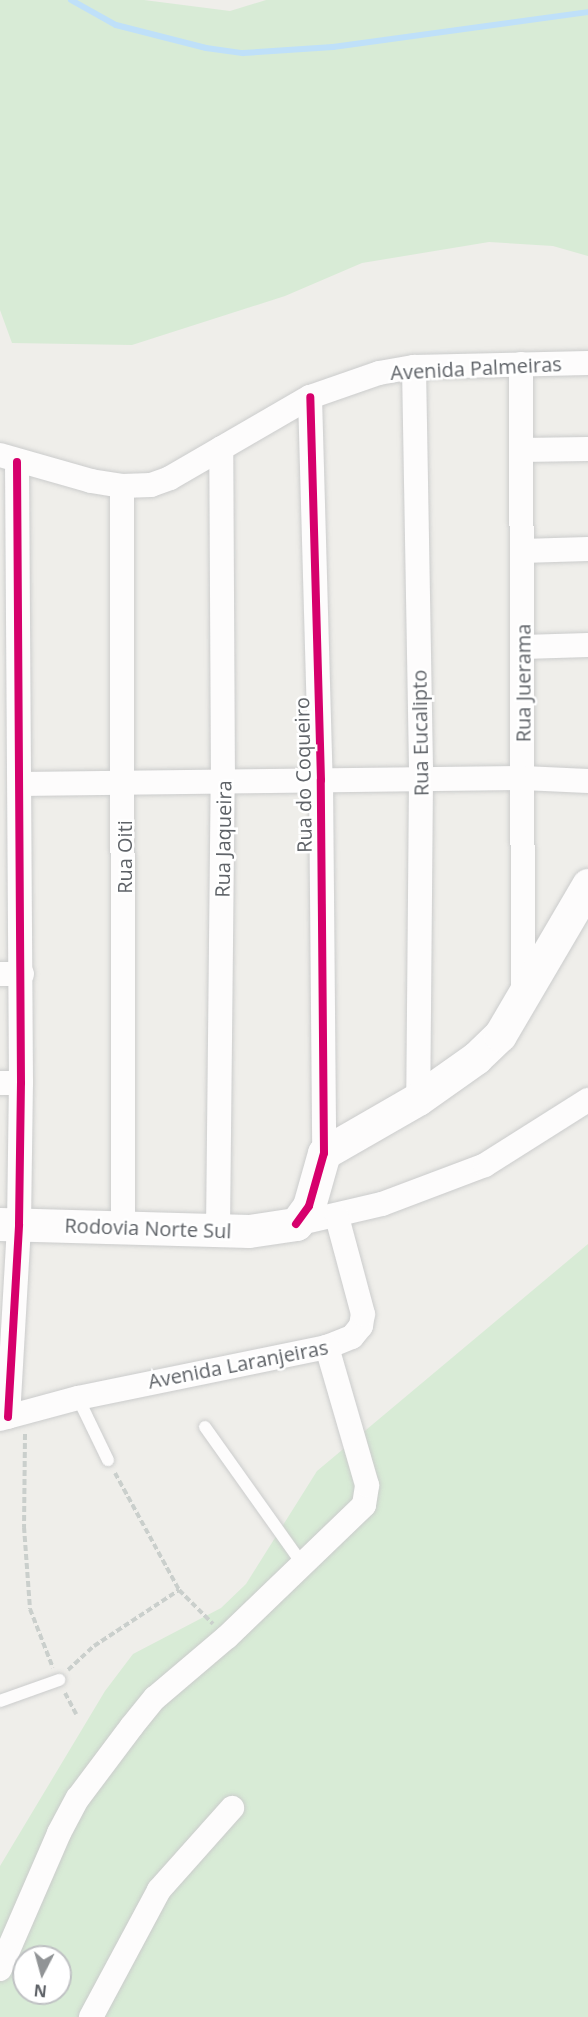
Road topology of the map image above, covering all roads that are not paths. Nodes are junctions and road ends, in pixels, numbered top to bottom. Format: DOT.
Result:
graph roads {
  1 [pos="588,363"];
  2 [pos="521,364"];
  3 [pos="414,367"];
  4 [pos="310,397"];
  5 [pos="221,448"];
  6 [pos="588,449"];
  7 [pos="520,450"];
  8 [pos="9,458"];
  9 [pos="122,486"];
  10 [pos="588,549"];
  11 [pos="522,551"];
  12 [pos="588,645"];
  13 [pos="523,647"];
  14 [pos="523,778"];
  15 [pos="321,780"];
  16 [pos="422,780"];
  17 [pos="588,781"];
  18 [pos="21,784"];
  19 [pos="224,784"];
  20 [pos="125,785"];
  21 [pos="10,810"];
  22 [pos="10,877"];
  23 [pos="588,885"];
  24 [pos="11,974"];
  25 [pos="523,1002"];
  26 [pos="11,1083"];
  27 [pos="417,1099"];
  28 [pos="588,1100"];
  29 [pos="324,1153"];
  30 [pos="337,1217"];
  31 [pos="10,1224"];
  32 [pos="296,1224"];
  33 [pos="123,1227"];
  34 [pos="218,1230"];
  35 [pos="327,1347"];
  36 [pos="78,1398"];
  37 [pos="4,1418"];
  38 [pos="205,1427"];
  39 [pos="108,1460"];
  40 [pos="303,1565"];
  41 [pos="59,1680"];
  42 [pos="0,1701"];
  43 [pos="232,1808"];
  44 [pos="0,1969"];
  45 [pos="91,2017"];
  1 -- 2 [label="street, Avenida Palmeiras"];
  2 -- 3 [label="street, Avenida Palmeiras"];
  2 -- 7 [label="street, Rua Juerama"];
  3 -- 4 [label="street, Avenida Palmeiras"];
  3 -- 16 [label="street, Rua Eucalipto"];
  4 -- 5 [label="street, Avenida Palmeiras"];
  4 -- 15 [label="street, Rua do Coqueiro"];
  5 -- 9 [label="street, Avenida Palmeiras"];
  5 -- 19 [label="street, Rua Jaqueira"];
  6 -- 7 [label="street"];
  7 -- 11 [label="street, Rua Juerama"];
  8 -- 9 [label="street, Avenida Palmeiras"];
  8 -- 18 [label="street"];
  9 -- 20 [label="street, Rua Oiti"];
  10 -- 11 [label="street"];
  11 -- 13 [label="street, Rua Juerama"];
  12 -- 13 [label="street"];
  13 -- 14 [label="street, Rua Juerama"];
  14 -- 16 [label="street"];
  14 -- 17 [label="street"];
  14 -- 25 [label="street, Rua Juerama"];
  15 -- 16 [label="street"];
  15 -- 19 [label="street"];
  15 -- 29 [label="street, Rua do Coqueiro"];
  16 -- 27 [label="street, Rua Eucalipto"];
  18 -- 20 [label="street"];
  18 -- 21 [label="street"];
  19 -- 20 [label="street"];
  19 -- 34 [label="street, Rua Jaqueira"];
  20 -- 33 [label="street, Rua Oiti"];
  21 -- 22 [label="street"];
  22 -- 24 [label="street"];
  23 -- 25 [label="street"];
  24 -- 26 [label="street"];
  25 -- 27 [label="street"];
  26 -- 31 [label="street"];
  27 -- 29 [label="street"];
  28 -- 30 [label="street, Rodovia Norte Sul"];
  29 -- 32 [label="street"];
  30 -- 32 [label="street, Rodovia Norte Sul"];
  30 -- 35 [label="street, Avenida Laranjeiras"];
  31 -- 33 [label="street, Rodovia Norte Sul"];
  31 -- 37 [label="street"];
  32 -- 34 [label="street, Rodovia Norte Sul"];
  33 -- 34 [label="street, Rodovia Norte Sul"];
  35 -- 36 [label="street, Avenida Laranjeiras"];
  35 -- 40 [label="street"];
  36 -- 37 [label="street, Avenida Laranjeiras"];
  36 -- 39 [label="lane"];
  38 -- 40 [label="lane"];
  40 -- 44 [label="street"];
  41 -- 42 [label="lane"];
  43 -- 45 [label="street"];
}
